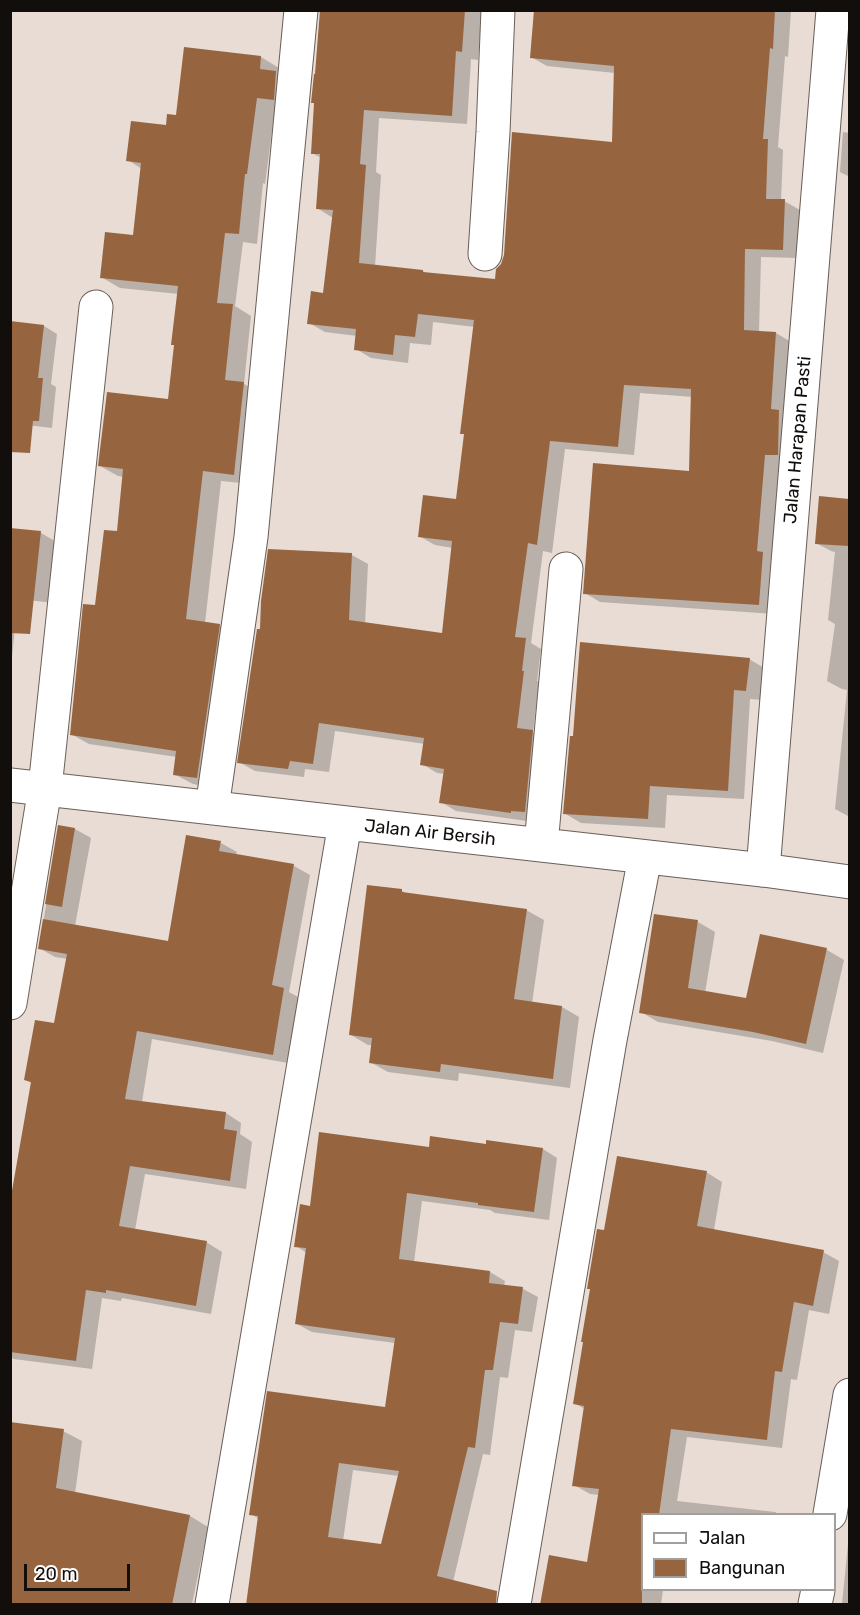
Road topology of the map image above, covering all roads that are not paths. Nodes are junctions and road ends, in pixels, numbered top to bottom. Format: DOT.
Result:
graph roads {
  1 [pos="301,10"];
  2 [pos="498,10"];
  3 [pos="832,10"];
  4 [pos="485,254"];
  5 [pos="96,307"];
  6 [pos="566,569"];
  7 [pos="10,785"];
  8 [pos="45,788"];
  9 [pos="212,808"];
  10 [pos="345,824"];
  11 [pos="541,845"];
  12 [pos="645,857"];
  13 [pos="763,870"];
  14 [pos="849,882"];
  15 [pos="10,1003"];
  16 [pos="849,1395"];
  17 [pos="830,1513"];
  18 [pos="212,1605"];
  19 [pos="514,1605"];
  1 -- 9 [label="street"];
  2 -- 4 [label="street"];
  3 -- 13 [label="street, Jalan Harapan Pasti"];
  5 -- 8 [label="street"];
  6 -- 11 [label="street"];
  7 -- 8 [label="street, Jalan Air Bersih"];
  8 -- 9 [label="street, Jalan Air Bersih"];
  8 -- 15 [label="street"];
  9 -- 10 [label="street, Jalan Air Bersih"];
  10 -- 11 [label="street, Jalan Air Bersih"];
  10 -- 18 [label="street"];
  11 -- 12 [label="street, Jalan Air Bersih"];
  12 -- 13 [label="street, Jalan Air Bersih"];
  12 -- 19 [label="street"];
  13 -- 14 [label="street, Jalan Air Bersih"];
  16 -- 17 [label="street"];
}
